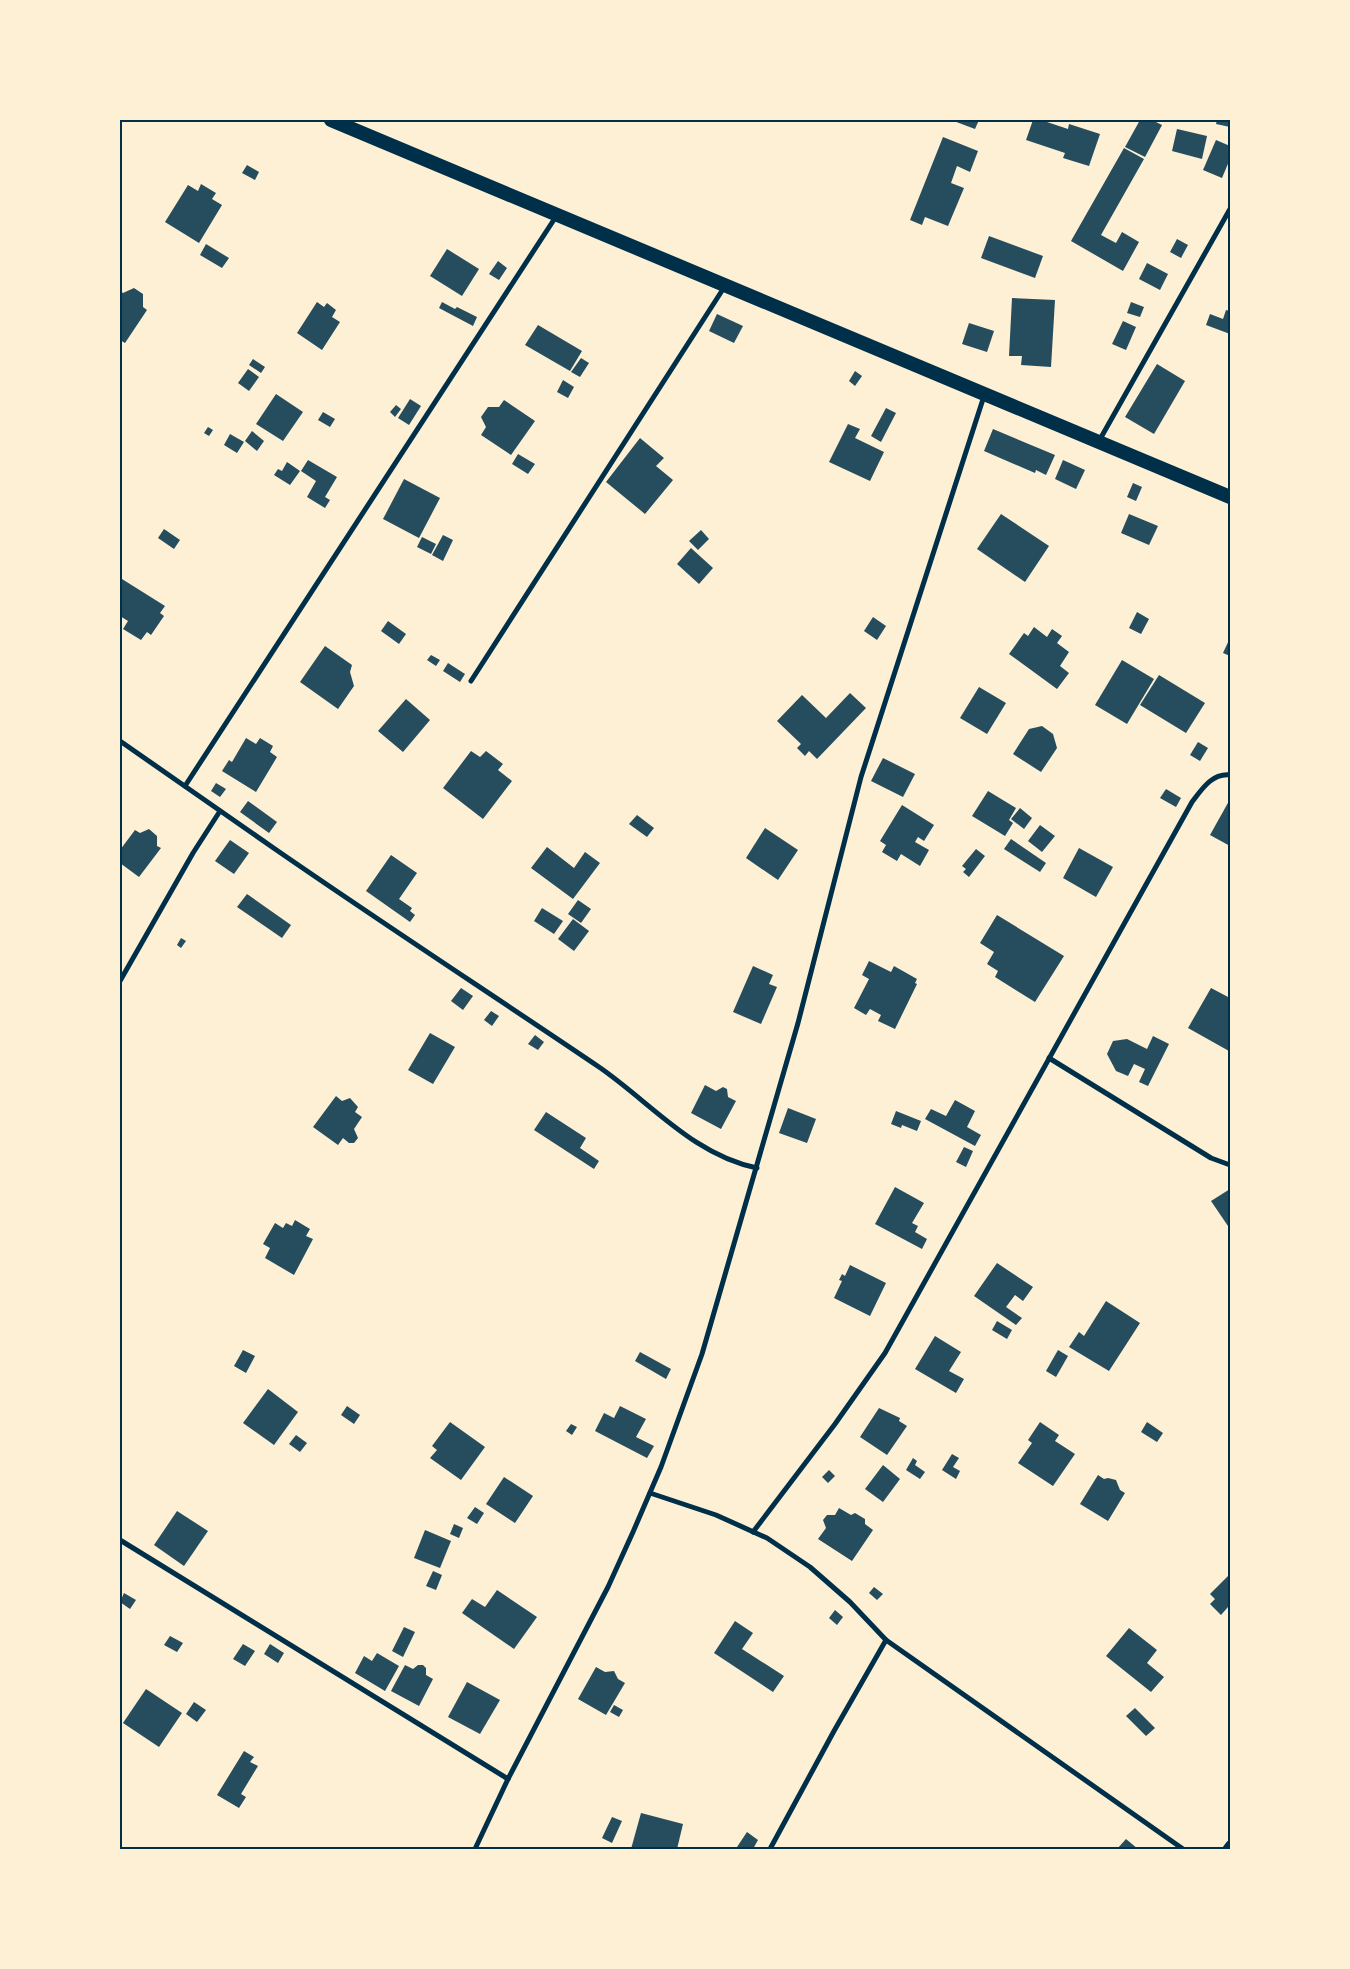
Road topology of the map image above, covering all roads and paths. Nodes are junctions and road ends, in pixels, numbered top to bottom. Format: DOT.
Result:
graph roads {
  1 [pos="331,120"];
  2 [pos="1230,209"];
  3 [pos="557,215"];
  4 [pos="726,286"];
  5 [pos="984,395"];
  6 [pos="1098,443"];
  7 [pos="1230,498"];
  8 [pos="471,681"];
  9 [pos="120,740"];
  10 [pos="1230,775"];
  11 [pos="185,786"];
  12 [pos="220,811"];
  13 [pos="120,981"];
  14 [pos="1049,1058"];
  15 [pos="1230,1165"];
  16 [pos="757,1168"];
  17 [pos="650,1492"];
  18 [pos="753,1532"];
  19 [pos="120,1540"];
  20 [pos="886,1640"];
  21 [pos="508,1780"];
  22 [pos="1230,1845"];
  23 [pos="474,1849"];
  24 [pos="770,1849"];
  25 [pos="1184,1849"];
  26 [pos="1227,1849"];
  1 -- 3 [label="highway"];
  2 -- 6 [label="street"];
  3 -- 4 [label="highway"];
  3 -- 11 [label="street"];
  4 -- 5 [label="highway"];
  4 -- 8 [label="street"];
  5 -- 6 [label="highway"];
  5 -- 16 [label="street"];
  6 -- 7 [label="highway"];
  9 -- 11 [label="street"];
  10 -- 14 [label="street"];
  11 -- 12 [label="street"];
  12 -- 13 [label="street"];
  12 -- 16 [label="street"];
  14 -- 15 [label="street"];
  14 -- 18 [label="street"];
  16 -- 17 [label="street"];
  17 -- 18 [label="street"];
  17 -- 21 [label="street"];
  18 -- 20 [label="street"];
  19 -- 21 [label="street"];
  20 -- 24 [label="street"];
  20 -- 25 [label="street"];
  21 -- 23 [label="street"];
  22 -- 26 [label="street"];
}
